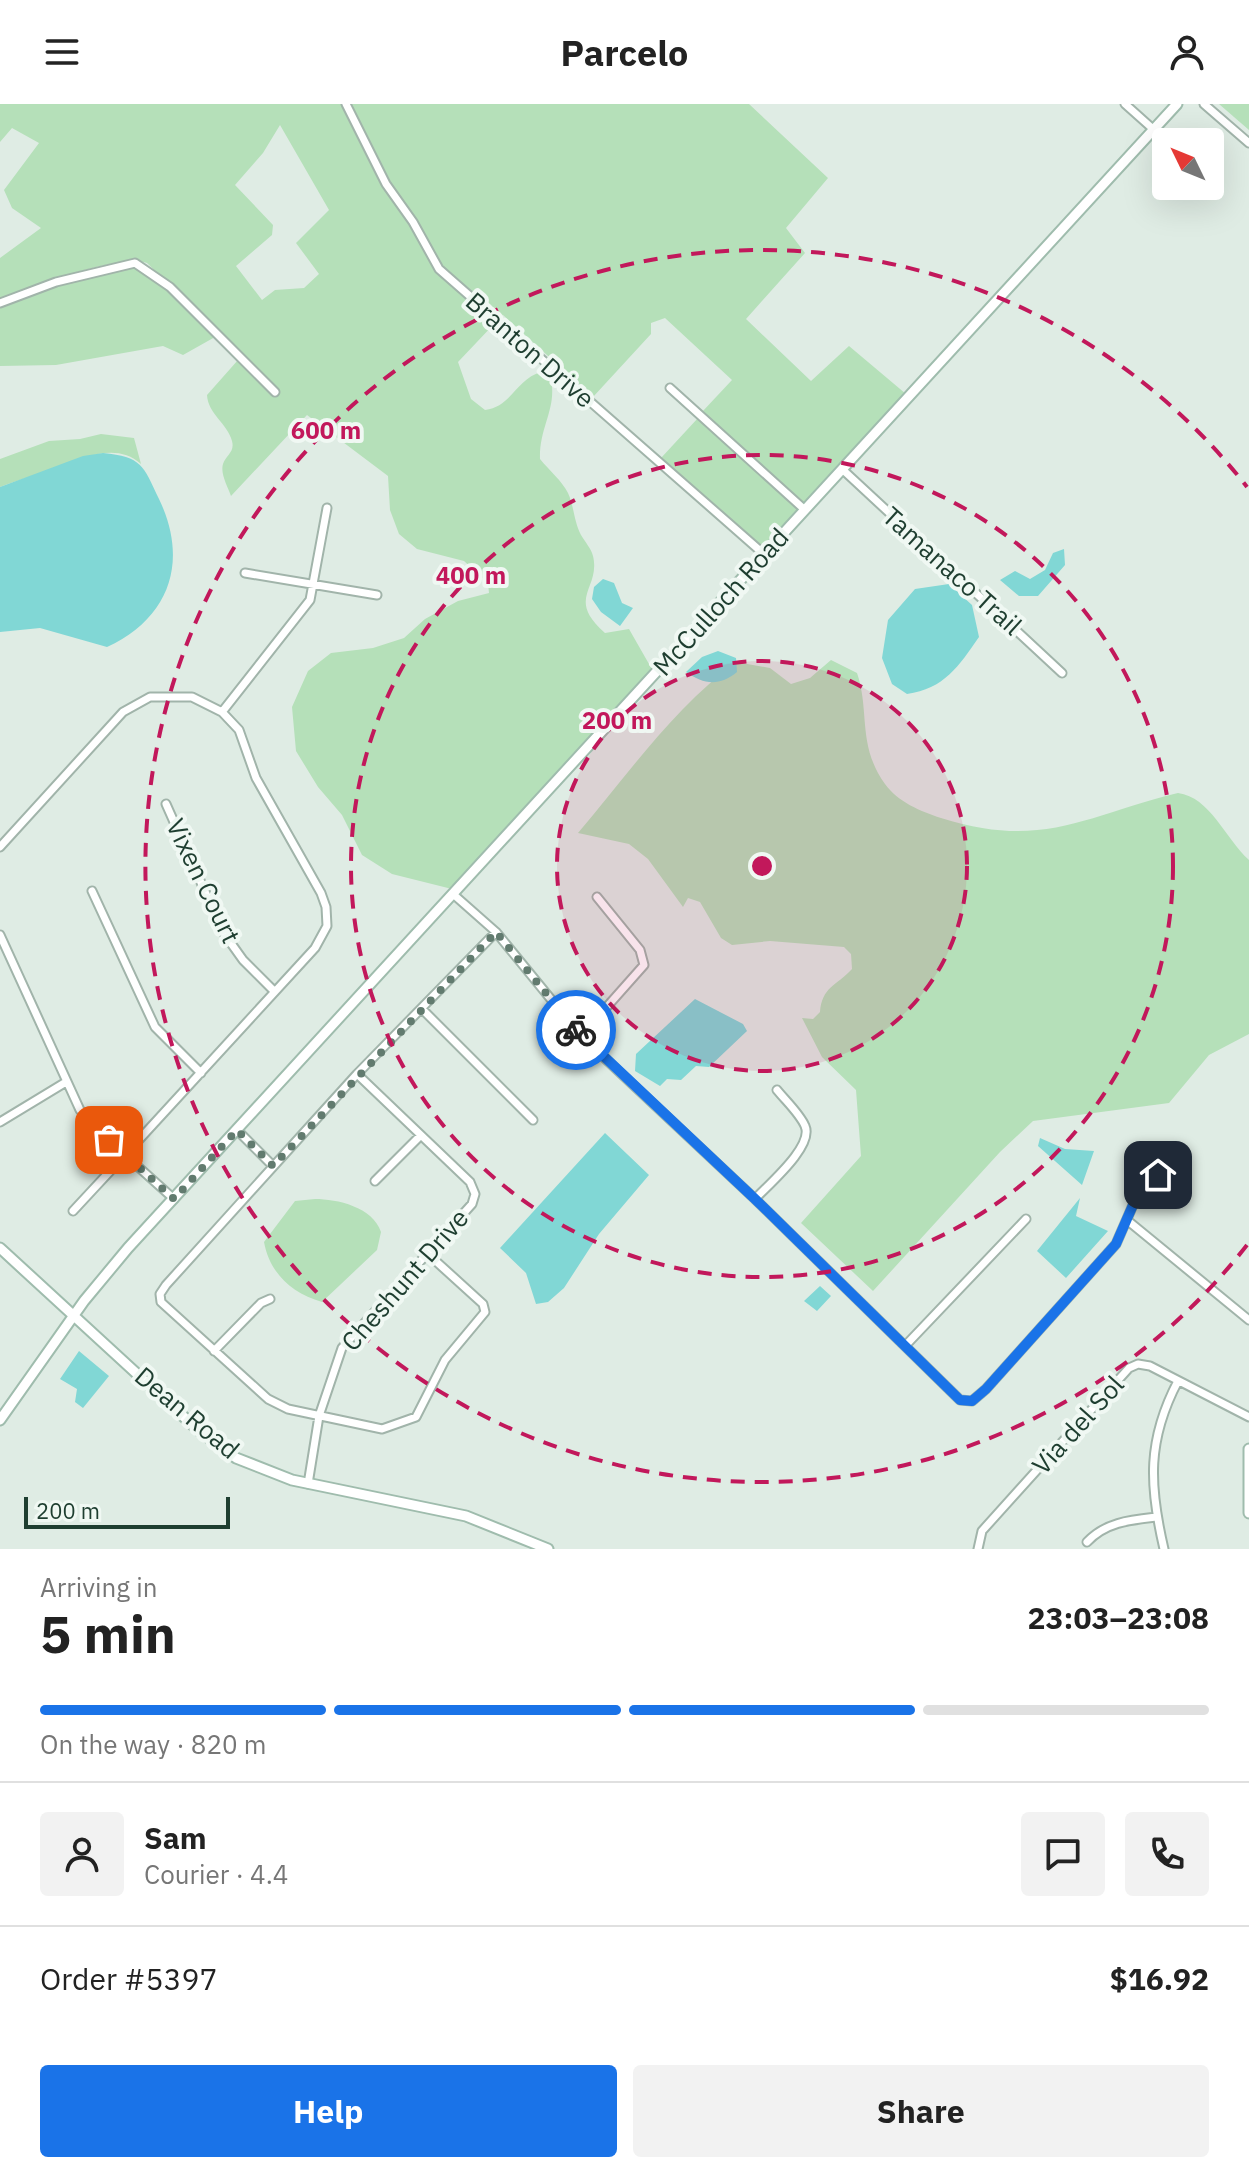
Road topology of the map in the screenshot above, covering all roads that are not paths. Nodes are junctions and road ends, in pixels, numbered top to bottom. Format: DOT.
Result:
graph roads {
  1 [pos="346,104"];
  2 [pos="1125,104"];
  3 [pos="1177,104"];
  4 [pos="1204,104"];
  5 [pos="1152,128"];
  6 [pos="1154,128"];
  7 [pos="1152,130"];
  8 [pos="1249,143"];
  9 [pos="0,303"];
  10 [pos="670,388"];
  11 [pos="275,392"];
  12 [pos="842,469"];
  13 [pos="327,508"];
  14 [pos="805,510"];
  15 [pos="765,555"];
  16 [pos="245,573"];
  17 [pos="314,584"];
  18 [pos="377,595"];
  19 [pos="1062,673"];
  20 [pos="222,712"];
  21 [pos="166,804"];
  22 [pos="0,847"];
  23 [pos="92,891"];
  24 [pos="453,894"];
  25 [pos="597,897"];
  26 [pos="496,932"];
  27 [pos="0,935"];
  28 [pos="274,991"];
  29 [pos="423,1010"];
  30 [pos="581,1036"];
  31 [pos="201,1073"];
  32 [pos="357,1074"];
  33 [pos="66,1082"];
  34 [pos="777,1090"];
  35 [pos="533,1120"];
  36 [pos="0,1122"];
  37 [pos="237,1130"];
  38 [pos="420,1136"];
  39 [pos="125,1155"];
  40 [pos="1182,1159"];
  41 [pos="273,1166"];
  42 [pos="375,1181"];
  43 [pos="174,1199"];
  44 [pos="755,1199"];
  45 [pos="73,1211"];
  46 [pos="1026,1219"];
  47 [pos="1127,1220"];
  48 [pos="0,1248"];
  49 [pos="428,1254"];
  50 [pos="270,1299"];
  51 [pos="75,1315"];
  52 [pos="1249,1320"];
  53 [pos="905,1346"];
  54 [pos="214,1351"];
  55 [pos="1178,1381"];
  56 [pos="319,1416"];
  57 [pos="1249,1417"];
  58 [pos="0,1420"];
  59 [pos="1249,1449"];
  60 [pos="308,1484"];
  61 [pos="1249,1513"];
  62 [pos="1157,1517"];
  63 [pos="1087,1542"];
  64 [pos="548,1549"];
  65 [pos="978,1549"];
  66 [pos="1164,1549"];
  1 -- 15 [label="street, Branton Drive"];
  2 -- 5 [label="street"];
  3 -- 6 [label="street, McCulloch Road"];
  4 -- 8 [label="street"];
  7 -- 12 [label="street, McCulloch Road"];
  9 -- 11 [label="street"];
  10 -- 14 [label="street"];
  12 -- 14 [label="street, McCulloch Road"];
  12 -- 19 [label="street, Tamanaco Trail"];
  13 -- 17 [label="street"];
  14 -- 15 [label="street, McCulloch Road"];
  15 -- 24 [label="street, McCulloch Road"];
  16 -- 17 [label="street"];
  17 -- 18 [label="street"];
  17 -- 20 [label="street"];
  20 -- 22 [label="street"];
  20 -- 28 [label="street"];
  21 -- 28 [label="street, Vixen Court"];
  23 -- 31 [label="street"];
  24 -- 26 [label="street"];
  24 -- 37 [label="street, McCulloch Road"];
  25 -- 30 [label="street"];
  26 -- 29 [label="street"];
  26 -- 30 [label="street"];
  27 -- 33 [label="street"];
  28 -- 31 [label="street"];
  29 -- 32 [label="street"];
  29 -- 35 [label="street"];
  30 -- 44 [label="street"];
  31 -- 39 [label="street"];
  32 -- 38 [label="street, Cheshunt Drive"];
  32 -- 41 [label="street"];
  33 -- 36 [label="street"];
  33 -- 39 [label="street"];
  34 -- 44 [label="street"];
  37 -- 41 [label="street"];
  37 -- 43 [label="street, McCulloch Road"];
  38 -- 42 [label="street"];
  38 -- 49 [label="street, Cheshunt Drive"];
  39 -- 43 [label="street"];
  39 -- 45 [label="street"];
  40 -- 47 [label="street"];
  41 -- 54 [label="street"];
  43 -- 51 [label="street, McCulloch Road"];
  44 -- 53 [label="street"];
  46 -- 53 [label="street"];
  47 -- 52 [label="street"];
  47 -- 53 [label="street"];
  48 -- 51 [label="street, Dean Road"];
  49 -- 56 [label="street, Cheshunt Drive"];
  49 -- 56 [label="street"];
  50 -- 54 [label="street"];
  51 -- 58 [label="street, McCulloch Road"];
  51 -- 60 [label="street, Dean Road"];
  54 -- 56 [label="street"];
  55 -- 57 [label="street, Via del Sol"];
  55 -- 62 [label="street"];
  55 -- 65 [label="street, Via del Sol"];
  56 -- 60 [label="street, Cheshunt Drive"];
  59 -- 61 [label="street"];
  60 -- 64 [label="street, Dean Road"];
  62 -- 63 [label="street"];
  62 -- 66 [label="street"];
}
